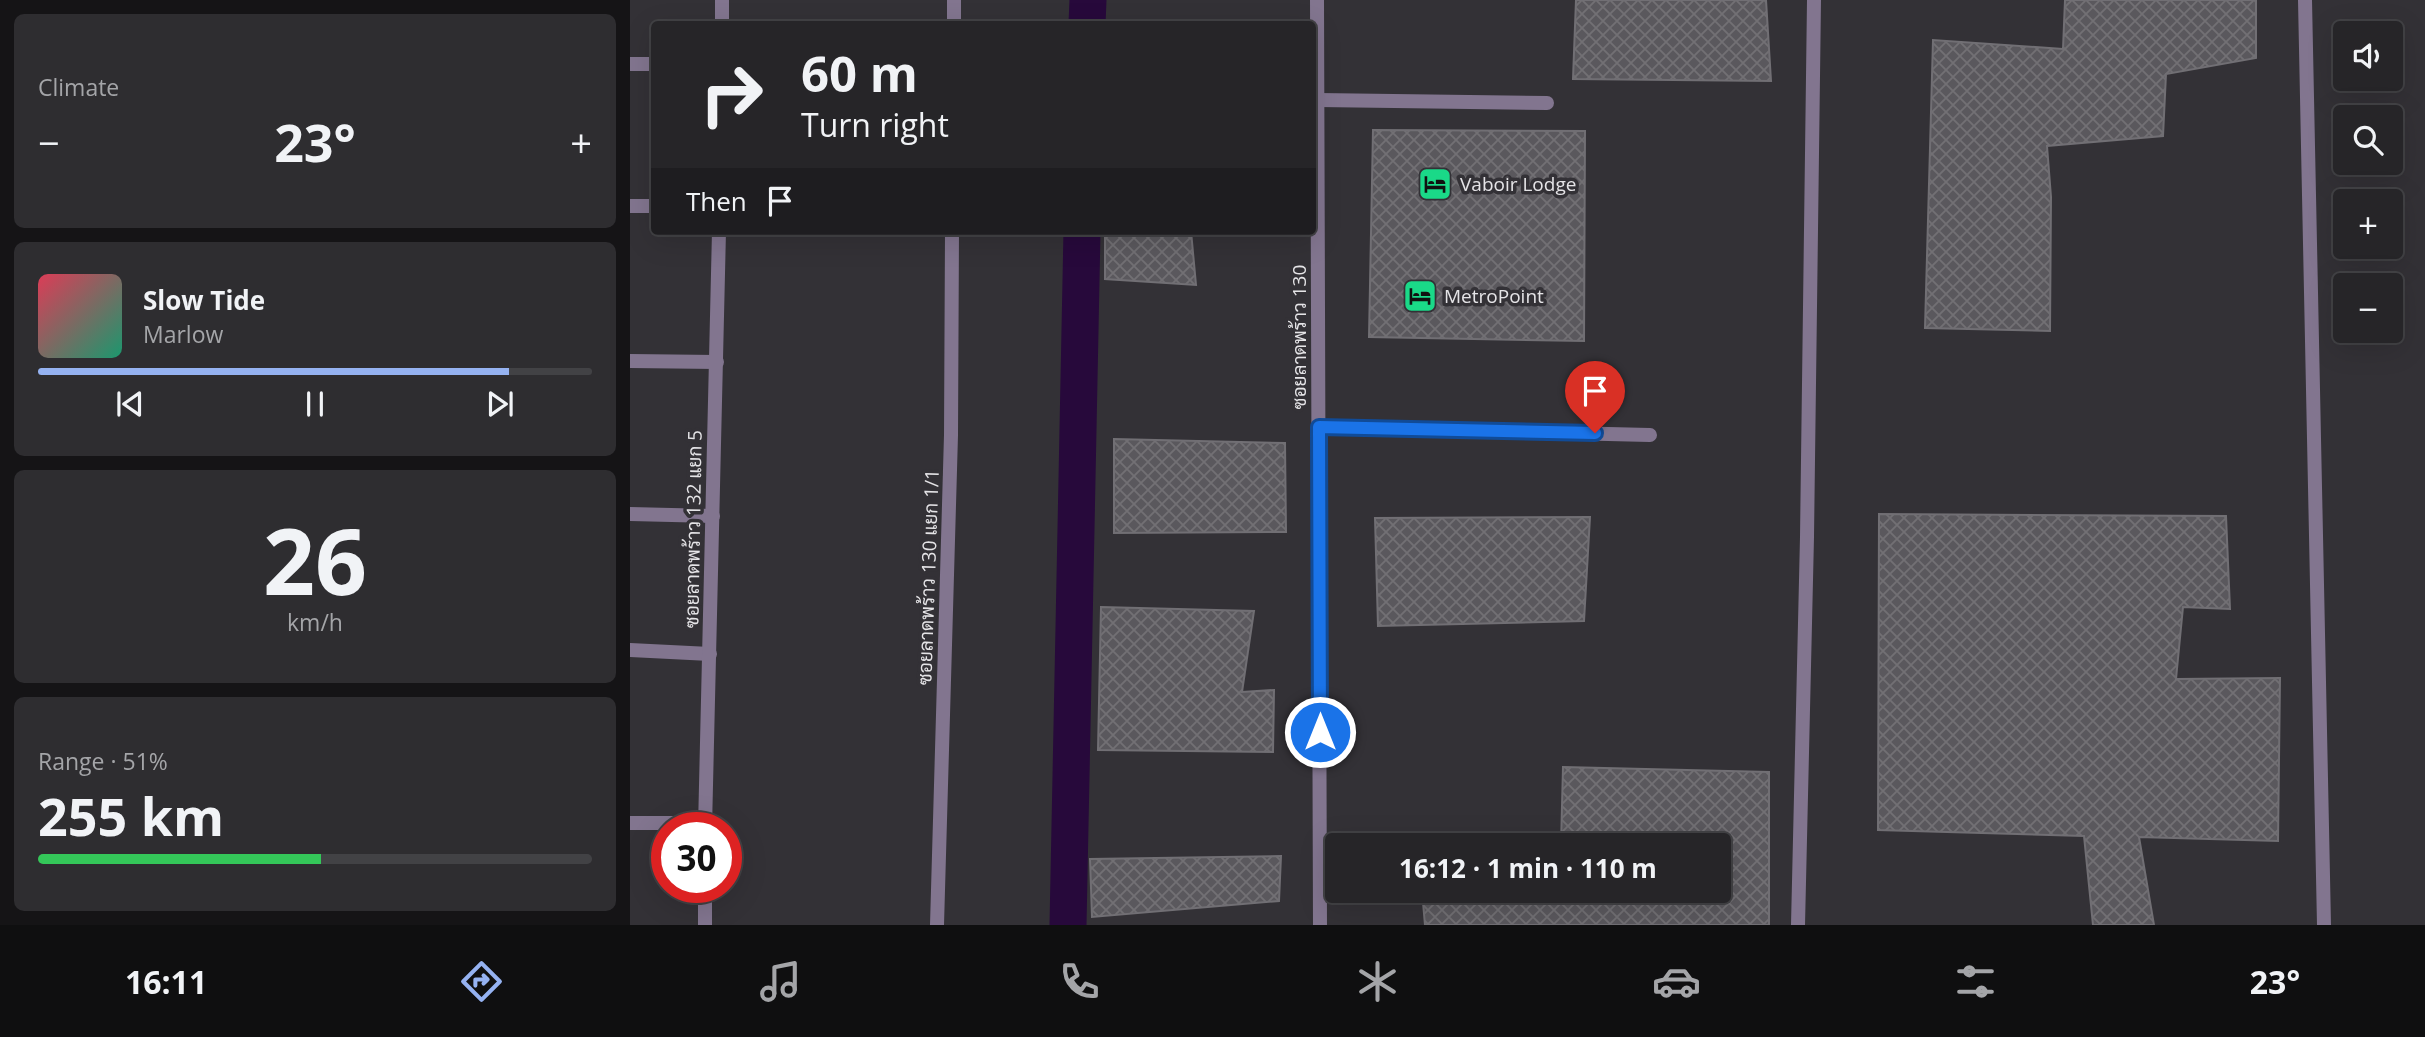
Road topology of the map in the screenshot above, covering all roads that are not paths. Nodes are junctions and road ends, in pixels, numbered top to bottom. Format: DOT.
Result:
graph roads {
  1 [pos="722,0"];
  2 [pos="954,0"];
  3 [pos="1317,0"];
  4 [pos="1814,0"];
  5 [pos="2305,0"];
  6 [pos="722,21"];
  7 [pos="954,21"];
  8 [pos="630,64"];
  9 [pos="651,64"];
  10 [pos="1318,100"];
  11 [pos="1547,103"];
  12 [pos="630,206"];
  13 [pos="651,206"];
  14 [pos="719,235"];
  15 [pos="952,235"];
  16 [pos="630,361"];
  17 [pos="717,362"];
  18 [pos="1319,427"];
  19 [pos="1650,435"];
  20 [pos="630,514"];
  21 [pos="713,516"];
  22 [pos="630,650"];
  23 [pos="710,654"];
  24 [pos="705,812"];
  25 [pos="630,823"];
  26 [pos="651,824"];
  27 [pos="705,903"];
  28 [pos="705,925"];
  29 [pos="937,925"];
  30 [pos="1321,925"];
  31 [pos="1798,925"];
  32 [pos="2324,925"];
  1 -- 6 [label="street"];
  2 -- 7 [label="street"];
  3 -- 10 [label="street, ซอยลาดพร้าว 130"];
  4 -- 31 [label="street"];
  5 -- 32 [label="street"];
  8 -- 9 [label="street"];
  10 -- 11 [label="street"];
  10 -- 18 [label="street, ซอยลาดพร้าว 130"];
  12 -- 13 [label="street"];
  14 -- 17 [label="street, ซอยลาดพร้าว 132 แยก 5"];
  15 -- 29 [label="street, ซอยลาดพร้าว 130 แยก 1/1"];
  16 -- 17 [label="street"];
  17 -- 21 [label="street, ซอยลาดพร้าว 132 แยก 5"];
  18 -- 19 [label="street"];
  18 -- 30 [label="street, ซอยลาดพร้าว 130"];
  20 -- 21 [label="street"];
  21 -- 23 [label="street, ซอยลาดพร้าว 132 แยก 5"];
  22 -- 23 [label="street"];
  23 -- 24 [label="street, ซอยลาดพร้าว 132 แยก 5"];
  25 -- 26 [label="street"];
  27 -- 28 [label="street"];
}
